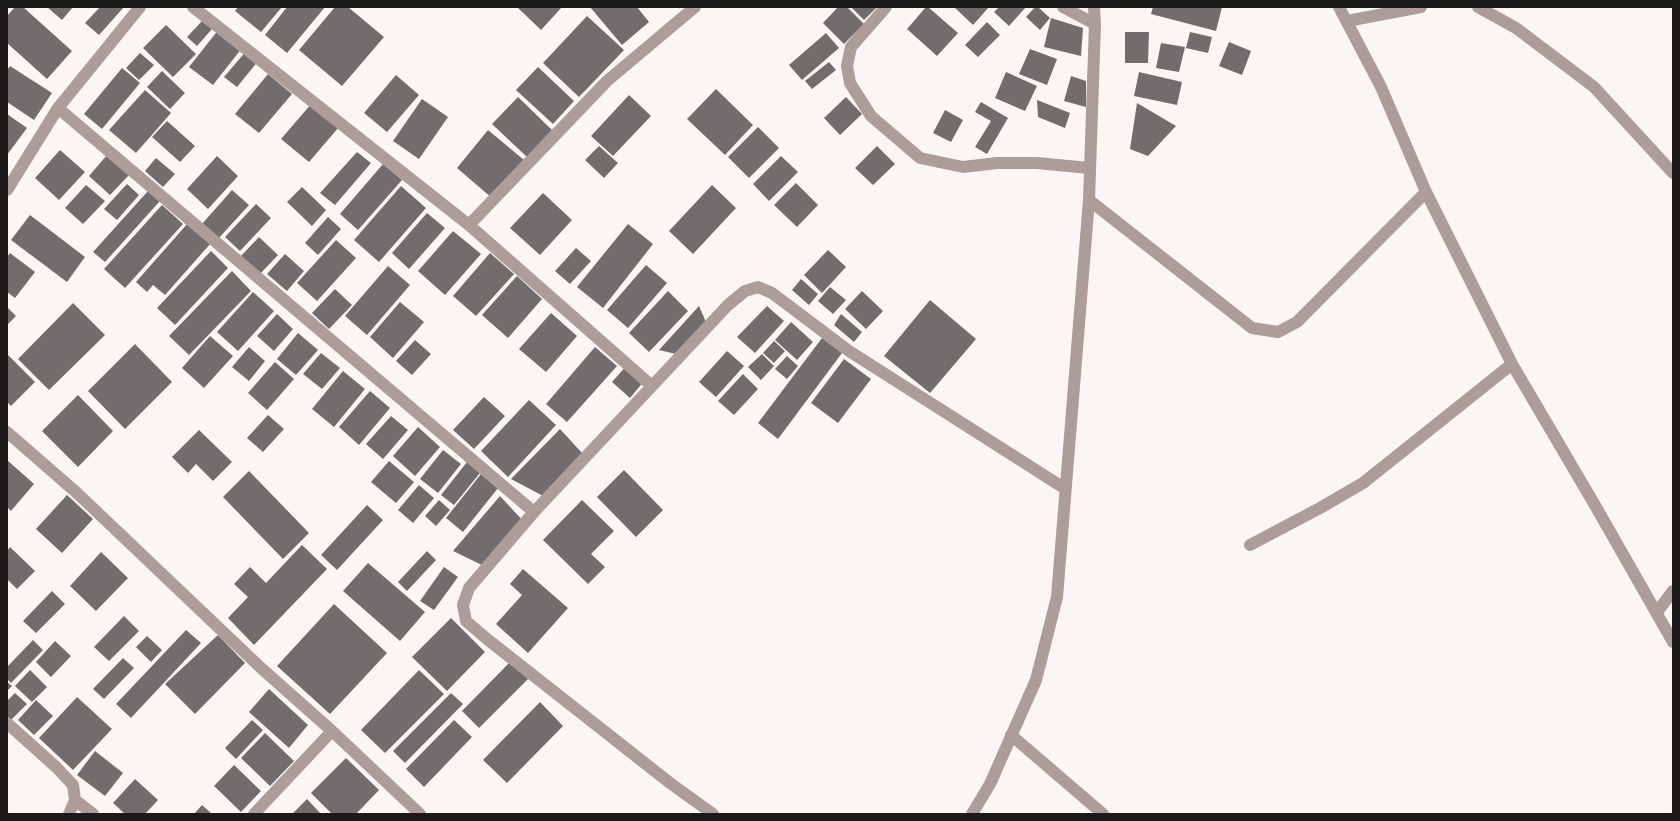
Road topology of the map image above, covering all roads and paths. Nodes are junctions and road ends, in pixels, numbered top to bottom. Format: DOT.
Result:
graph roads {
  1 [pos="140,7"];
  2 [pos="193,7"];
  3 [pos="695,7"];
  4 [pos="886,7"];
  5 [pos="1063,7"];
  6 [pos="1094,7"];
  7 [pos="1339,7"];
  8 [pos="1421,7"];
  9 [pos="1478,7"];
  10 [pos="1347,21"];
  11 [pos="1095,24"];
  12 [pos="58,108"];
  13 [pos="1089,168"];
  14 [pos="1673,173"];
  15 [pos="9,182"];
  16 [pos="1426,192"];
  17 [pos="1089,200"];
  18 [pos="469,225"];
  19 [pos="1512,364"];
  20 [pos="652,386"];
  21 [pos="7,432"];
  22 [pos="1064,488"];
  23 [pos="534,512"];
  24 [pos="1250,545"];
  25 [pos="1673,591"];
  26 [pos="1657,612"];
  27 [pos="1673,642"];
  28 [pos="7,723"];
  29 [pos="332,731"];
  30 [pos="1011,735"];
  31 [pos="75,800"];
  32 [pos="69,814"];
  33 [pos="93,814"];
  34 [pos="254,814"];
  35 [pos="420,814"];
  36 [pos="713,814"];
  37 [pos="972,814"];
  38 [pos="1103,814"];
  1 -- 12 [label="street"];
  2 -- 18 [label="street"];
  3 -- 18 [label="street"];
  4 -- 13 [label="street"];
  5 -- 11 [label="street"];
  6 -- 11 [label="street"];
  7 -- 10 [label="street"];
  8 -- 10 [label="street"];
  9 -- 14 [label="street"];
  10 -- 16 [label="street"];
  11 -- 13 [label="street"];
  12 -- 15 [label="street"];
  12 -- 23 [label="street"];
  13 -- 17 [label="street"];
  16 -- 17 [label="street"];
  16 -- 19 [label="street"];
  17 -- 22 [label="street"];
  18 -- 20 [label="street"];
  19 -- 24 [label="street"];
  19 -- 26 [label="street"];
  20 -- 22 [label="street"];
  20 -- 23 [label="street"];
  21 -- 29 [label="street"];
  22 -- 30 [label="street"];
  23 -- 36 [label="street"];
  25 -- 26 [label="street"];
  26 -- 27 [label="street"];
  28 -- 31 [label="street"];
  29 -- 34 [label="street"];
  29 -- 35 [label="street"];
  30 -- 37 [label="street"];
  30 -- 38 [label="street"];
  31 -- 32 [label="street"];
  31 -- 33 [label="street"];
}
